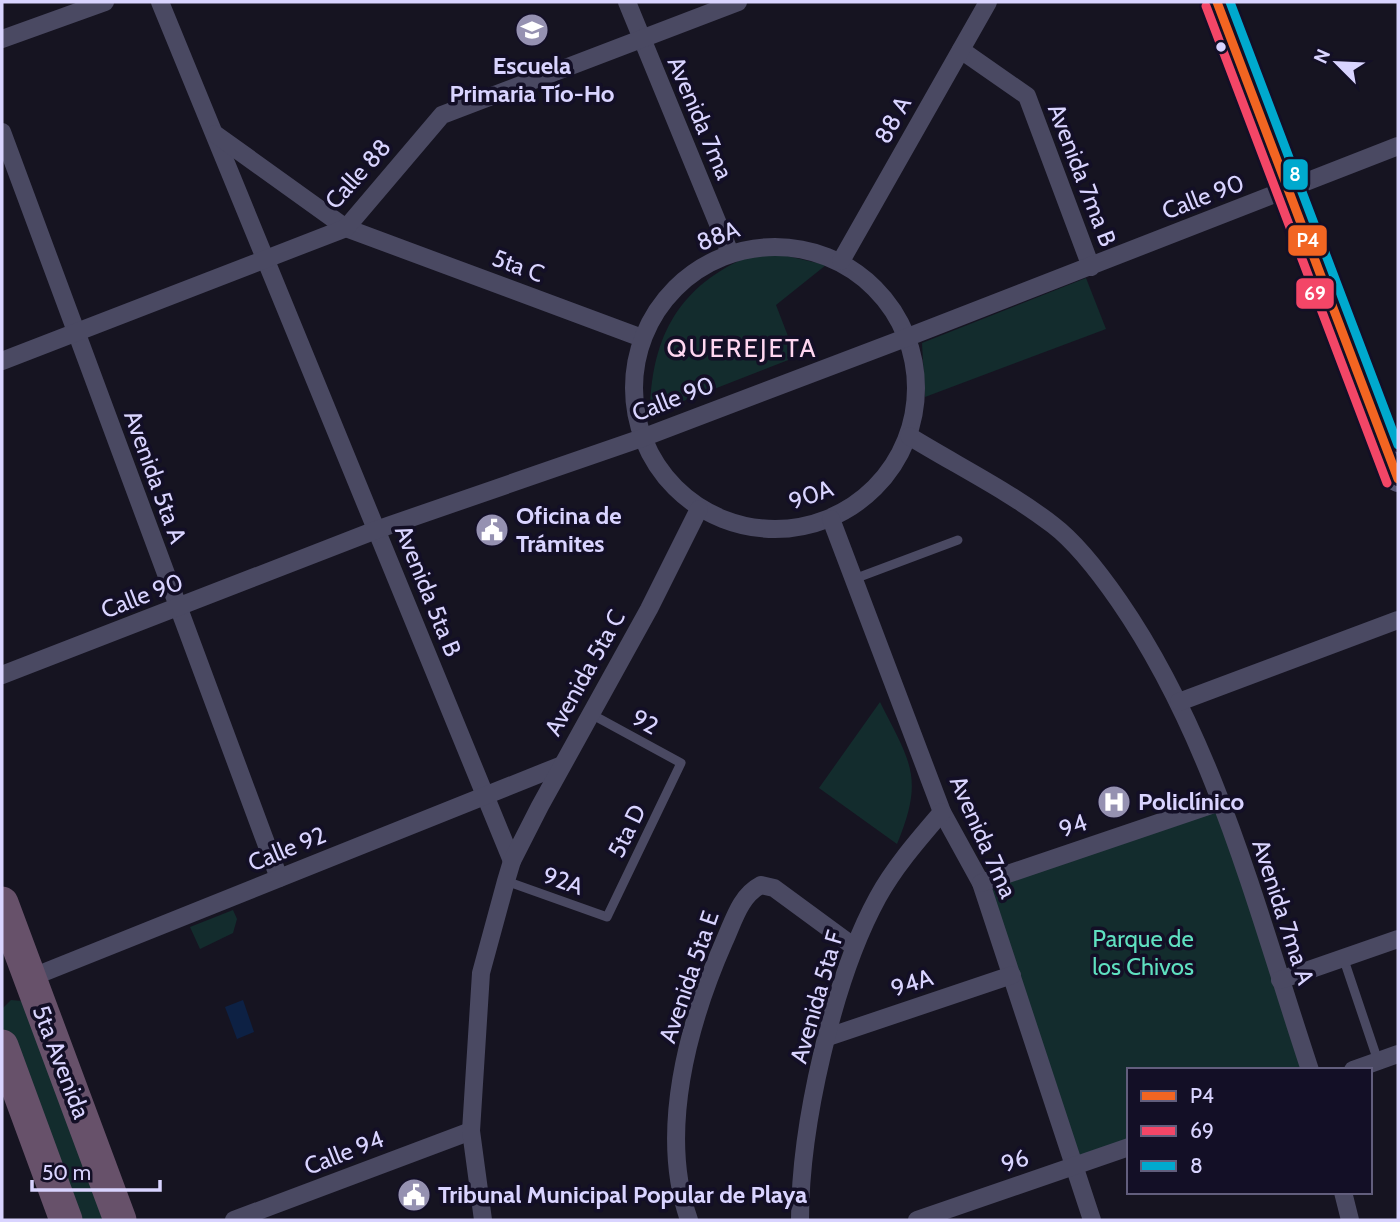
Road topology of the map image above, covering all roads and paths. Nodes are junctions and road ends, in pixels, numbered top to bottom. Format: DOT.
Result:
graph roads {
  1 [pos="104,2"];
  2 [pos="160,2"];
  3 [pos="627,2"];
  4 [pos="738,2"];
  5 [pos="988,2"];
  6 [pos="1217,2"];
  7 [pos="2,39"];
  8 [pos="641,39"];
  9 [pos="961,50"];
  10 [pos="2,132"];
  11 [pos="215,134"];
  12 [pos="1398,146"];
  13 [pos="1288,190"];
  14 [pos="346,228"];
  15 [pos="730,253"];
  16 [pos="266,260"];
  17 [pos="841,261"];
  18 [pos="1091,267"];
  19 [pos="75,332"];
  20 [pos="908,337"];
  21 [pos="642,338"];
  22 [pos="2,361"];
  23 [pos="909,436"];
  24 [pos="642,438"];
  25 [pos="1398,479"];
  26 [pos="699,509"];
  27 [pos="831,519"];
  28 [pos="376,530"];
  29 [pos="958,540"];
  30 [pos="854,579"];
  31 [pos="178,609"];
  32 [pos="1398,620"];
  33 [pos="2,675"];
  34 [pos="1179,702"];
  35 [pos="591,714"];
  36 [pos="681,763"];
  37 [pos="562,765"];
  38 [pos="486,796"];
  39 [pos="1220,802"];
  40 [pos="942,812"];
  41 [pos="512,861"];
  42 [pos="279,878"];
  43 [pos="506,881"];
  44 [pos="981,883"];
  45 [pos="2,903"];
  46 [pos="607,917"];
  47 [pos="1398,939"];
  48 [pos="853,946"];
  49 [pos="1343,957"];
  50 [pos="1012,975"];
  51 [pos="30,978"];
  52 [pos="1280,980"];
  53 [pos="828,1037"];
  54 [pos="2,1046"];
  55 [pos="1398,1054"];
  56 [pos="1378,1061"];
  57 [pos="1309,1068"];
  58 [pos="1359,1068"];
  59 [pos="471,1131"];
  60 [pos="1127,1148"];
  61 [pos="1075,1166"];
  62 [pos="1344,1194"];
  63 [pos="66,1220"];
  64 [pos="120,1220"];
  65 [pos="233,1220"];
  66 [pos="483,1220"];
  67 [pos="689,1220"];
  68 [pos="800,1220"];
  69 [pos="917,1220"];
  70 [pos="1092,1220"];
  71 [pos="1350,1220"];
  1 -- 7 [label="street"];
  2 -- 11 [label="street, Avenida 5ta B"];
  3 -- 8 [label="street, Avenida 7ma"];
  4 -- 8 [label="street, Calle 88"];
  5 -- 9 [label="street, 88 A"];
  6 -- 13 [label="main road"];
  8 -- 14 [label="street, Calle 88"];
  8 -- 15 [label="street, Avenida 7ma"];
  9 -- 17 [label="street, 88 A"];
  9 -- 18 [label="street, Avenida 7ma B"];
  10 -- 19 [label="street, Avenida 5ta A"];
  11 -- 14 [label="street, 5ta C"];
  11 -- 16 [label="street, Avenida 5ta B"];
  12 -- 13 [label="street, Calle 90"];
  13 -- 18 [label="street, Calle 90"];
  13 -- 25 [label="main road"];
  14 -- 16 [label="street, Calle 88"];
  14 -- 21 [label="street, 5ta C"];
  15 -- 17 [label="street, 88A"];
  15 -- 21 [label="street, 88A"];
  16 -- 19 [label="street, Calle 88"];
  16 -- 28 [label="street, Avenida 5ta B"];
  17 -- 20 [label="street, 88A"];
  18 -- 20 [label="street, Calle 90"];
  19 -- 22 [label="street, Calle 88"];
  19 -- 31 [label="street, Avenida 5ta A"];
  20 -- 23 [label="street, 90A"];
  20 -- 24 [label="street, Calle 90"];
  21 -- 24 [label="street"];
  23 -- 27 [label="street, 90A"];
  23 -- 34 [label="street, Avenida 7ma A"];
  24 -- 26 [label="street"];
  24 -- 28 [label="street, Calle 90"];
  26 -- 27 [label="street, 90A"];
  26 -- 35 [label="street, Avenida 5ta C"];
  27 -- 30 [label="street, Avenida 7ma"];
  28 -- 31 [label="street, Calle 90"];
  28 -- 38 [label="street, Avenida 5ta B"];
  29 -- 30 [label="lane"];
  30 -- 40 [label="street, Avenida 7ma"];
  31 -- 33 [label="street, Calle 90"];
  31 -- 42 [label="street, Avenida 5ta A"];
  32 -- 34 [label="street"];
  34 -- 39 [label="street, Avenida 7ma A"];
  35 -- 36 [label="lane, 92"];
  35 -- 37 [label="street, Avenida 5ta C"];
  36 -- 46 [label="lane, 5ta D"];
  37 -- 38 [label="street, Calle 92"];
  37 -- 41 [label="street, Avenida 5ta C"];
  38 -- 41 [label="street, Avenida 5ta B"];
  38 -- 42 [label="street, Calle 92"];
  39 -- 44 [label="street, 94"];
  39 -- 52 [label="street, Avenida 7ma A"];
  40 -- 44 [label="street, Avenida 7ma"];
  40 -- 48 [label="street, Avenida 5ta F"];
  41 -- 43 [label="street"];
  42 -- 51 [label="street, Calle 92"];
  43 -- 46 [label="lane, 92A"];
  43 -- 59 [label="street"];
  44 -- 50 [label="street, Avenida 7ma"];
  45 -- 51 [label="highway, 5ta Avenida"];
  47 -- 49 [label="street"];
  48 -- 53 [label="street, Avenida 5ta F"];
  48 -- 67 [label="street, Avenida 5ta E"];
  49 -- 52 [label="street"];
  49 -- 56 [label="lane"];
  50 -- 53 [label="street, 94A"];
  50 -- 61 [label="street, Avenida 7ma"];
  51 -- 64 [label="highway, 5ta Avenida"];
  52 -- 57 [label="street, Avenida 7ma A"];
  53 -- 68 [label="street, Avenida 5ta F"];
  54 -- 63 [label="highway, 5ta Avenida"];
  55 -- 56 [label="street"];
  56 -- 58 [label="street"];
  59 -- 65 [label="street, Calle 94"];
  59 -- 66 [label="street"];
  60 -- 61 [label="street, 96"];
  61 -- 69 [label="street, 96"];
  61 -- 70 [label="street, Avenida 7ma"];
  62 -- 71 [label="street"];
}
